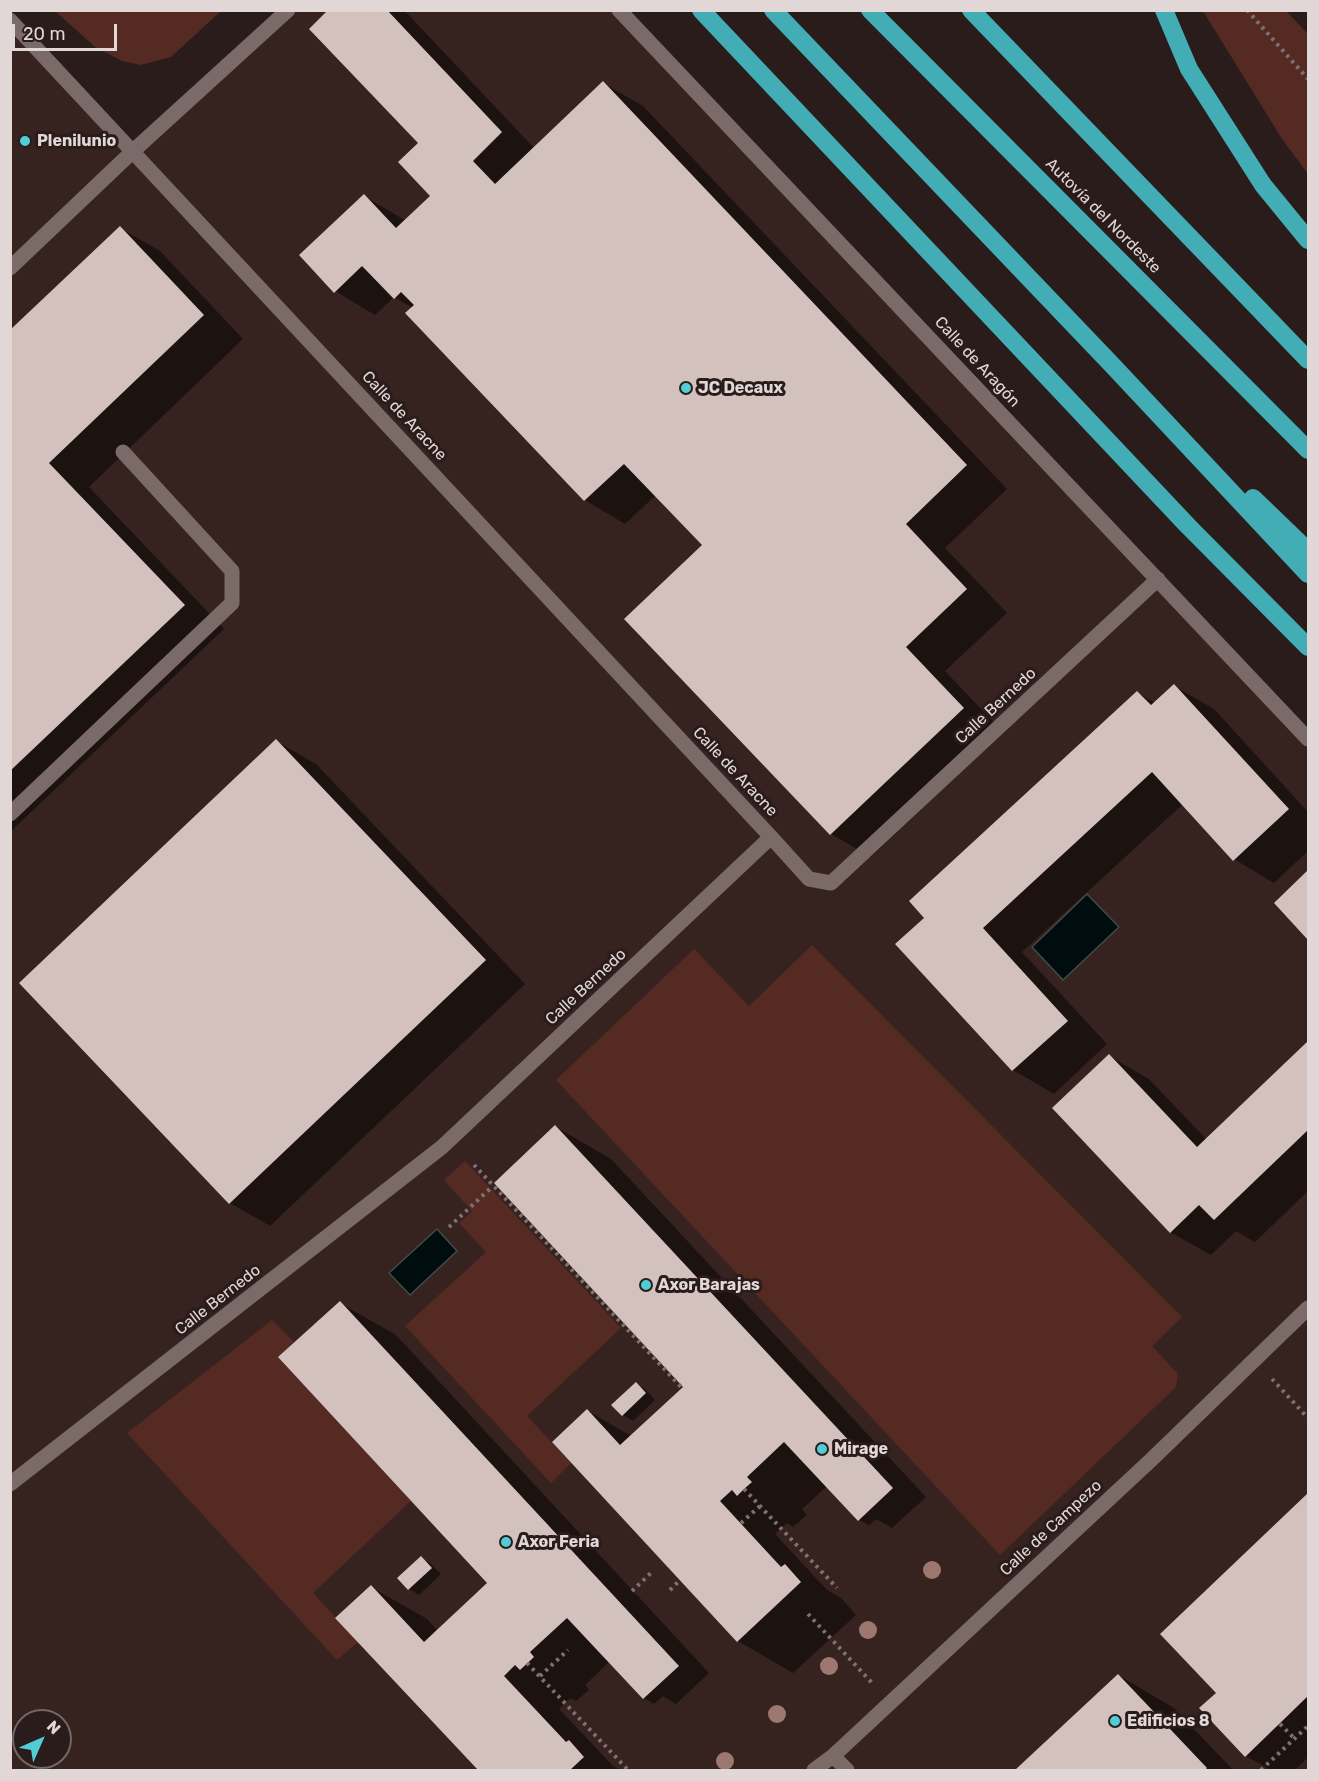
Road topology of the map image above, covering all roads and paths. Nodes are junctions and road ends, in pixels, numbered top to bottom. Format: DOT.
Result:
graph roads {
  1 [pos="288,10"];
  2 [pos="619,10"];
  3 [pos="701,10"];
  4 [pos="772,10"];
  5 [pos="870,10"];
  6 [pos="970,10"];
  7 [pos="1164,10"];
  8 [pos="1247,10"];
  9 [pos="10,20"];
  10 [pos="1308,79"];
  11 [pos="132,152"];
  12 [pos="1308,240"];
  13 [pos="10,268"];
  14 [pos="1308,360"];
  15 [pos="1114,367"];
  16 [pos="1308,450"];
  17 [pos="123,453"];
  18 [pos="1308,551"];
  19 [pos="1308,574"];
  20 [pos="1158,579"];
  21 [pos="1308,647"];
  22 [pos="1308,739"];
  23 [pos="10,814"];
  24 [pos="771,837"];
  25 [pos="474,1165"];
  26 [pos="494,1186"];
  27 [pos="449,1227"];
  28 [pos="1308,1308"];
  29 [pos="1253,1360"];
  30 [pos="682,1388"];
  31 [pos="1308,1418"];
  32 [pos="10,1484"];
  33 [pos="744,1489"];
  34 [pos="760,1506"];
  35 [pos="741,1523"];
  36 [pos="652,1571"];
  37 [pos="680,1580"];
  38 [pos="837,1588"];
  39 [pos="670,1590"];
  40 [pos="632,1591"];
  41 [pos="808,1614"];
  42 [pos="568,1650"];
  43 [pos="527,1663"];
  44 [pos="540,1676"];
  45 [pos="891,1702"];
  46 [pos="1280,1724"];
  47 [pos="1308,1726"];
  48 [pos="1295,1739"];
  49 [pos="833,1756"];
  50 [pos="628,1770"];
  51 [pos="814,1770"];
  52 [pos="847,1770"];
  53 [pos="1261,1770"];
  1 -- 11 [label="street"];
  2 -- 20 [label="street, Calle de Aragón"];
  3 -- 21 [label="highway"];
  4 -- 15 [label="highway"];
  5 -- 16 [label="highway, Autovía del Nordeste"];
  6 -- 14 [label="highway"];
  7 -- 12 [label="highway"];
  8 -- 10 [label="path"];
  9 -- 11 [label="street, Calle de Aracne"];
  11 -- 13 [label="street"];
  11 -- 24 [label="street, Calle de Aracne"];
  15 -- 18 [label="highway"];
  15 -- 19 [label="highway"];
  17 -- 23 [label="street"];
  20 -- 22 [label="street, Calle de Aragón"];
  20 -- 24 [label="street, Calle Bernedo"];
  24 -- 32 [label="street, Calle Bernedo"];
  25 -- 26 [label="path"];
  26 -- 27 [label="path"];
  26 -- 30 [label="path"];
  28 -- 29 [label="street, Calle de Campezo"];
  29 -- 31 [label="path"];
  29 -- 45 [label="street, Calle de Campezo"];
  33 -- 34 [label="path"];
  34 -- 35 [label="path"];
  34 -- 38 [label="path"];
  36 -- 40 [label="path"];
  37 -- 39 [label="path"];
  41 -- 45 [label="path"];
  42 -- 44 [label="path"];
  43 -- 44 [label="path"];
  44 -- 50 [label="path"];
  45 -- 49 [label="street, Calle de Campezo"];
  46 -- 48 [label="path"];
  47 -- 48 [label="path"];
  48 -- 53 [label="path"];
  49 -- 51 [label="street, Calle de Campezo"];
  49 -- 52 [label="street"];
}
